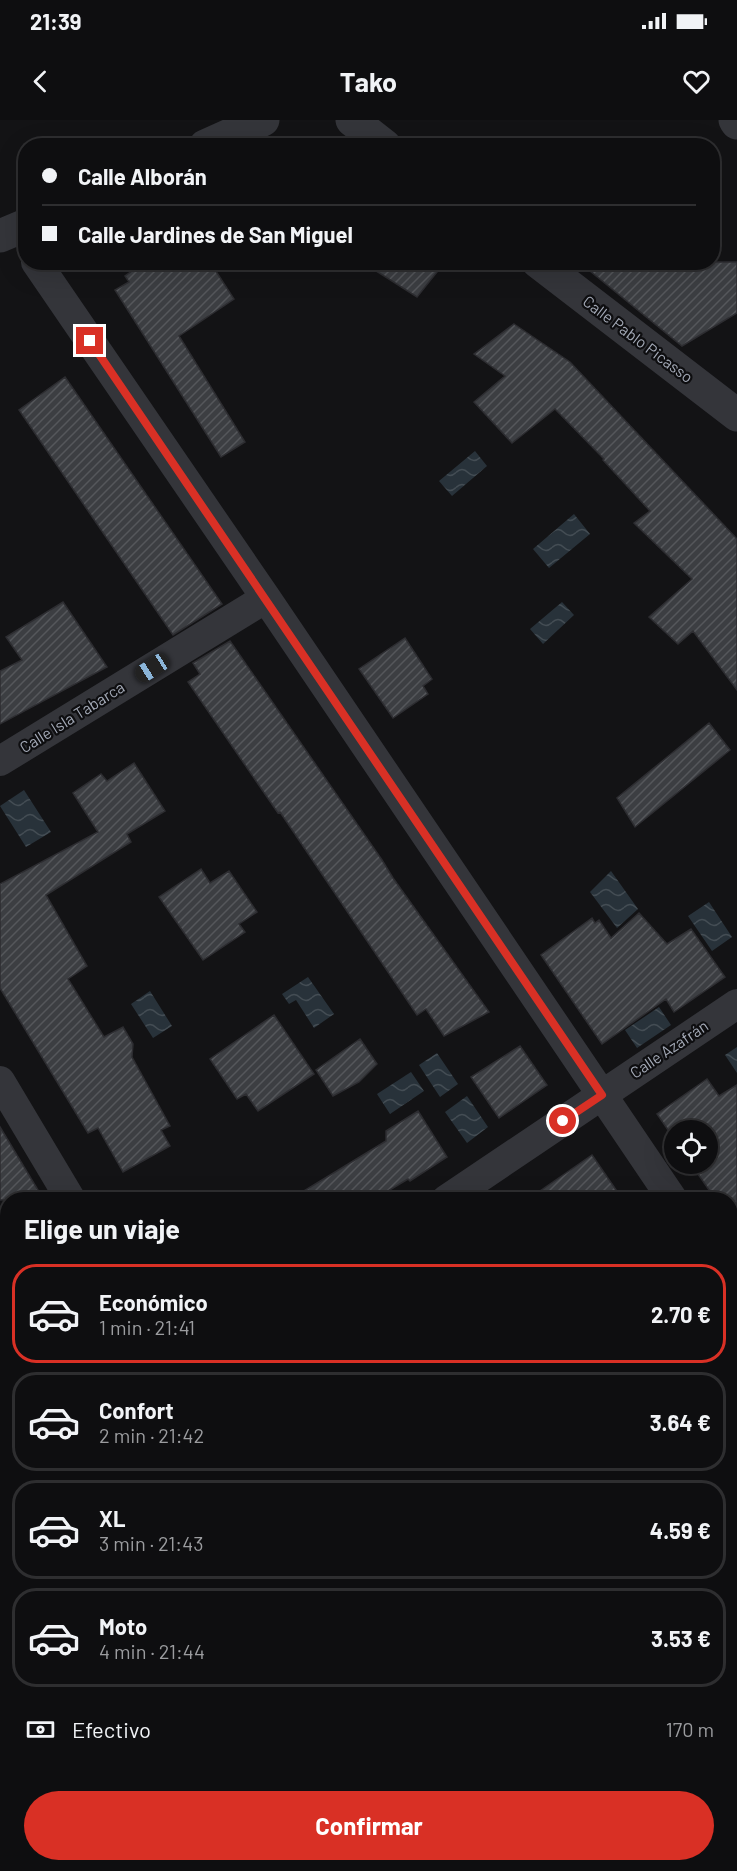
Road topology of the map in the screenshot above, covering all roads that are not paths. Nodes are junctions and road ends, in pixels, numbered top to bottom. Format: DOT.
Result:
graph roads {
  1 [pos="263,120"];
  2 [pos="352,120"];
  3 [pos="223,138"];
  4 [pos="375,138"];
  5 [pos="41,270"];
  6 [pos="548,270"];
  7 [pos="737,415"];
  8 [pos="266,598"];
  9 [pos="0,761"];
  10 [pos="737,1004"];
  11 [pos="0,1081"];
  12 [pos="602,1095"];
  13 [pos="66,1192"];
  14 [pos="458,1192"];
  15 [pos="668,1192"];
  1 -- 3 [label="street"];
  2 -- 4 [label="street"];
  5 -- 8 [label="street"];
  6 -- 7 [label="street, Calle Pablo Picasso"];
  8 -- 9 [label="street, Calle Isla Tabarca"];
  8 -- 12 [label="street"];
  10 -- 12 [label="street, Calle Azafrán"];
  11 -- 13 [label="street"];
  12 -- 14 [label="street, Calle Azafrán"];
  12 -- 15 [label="street"];
}
